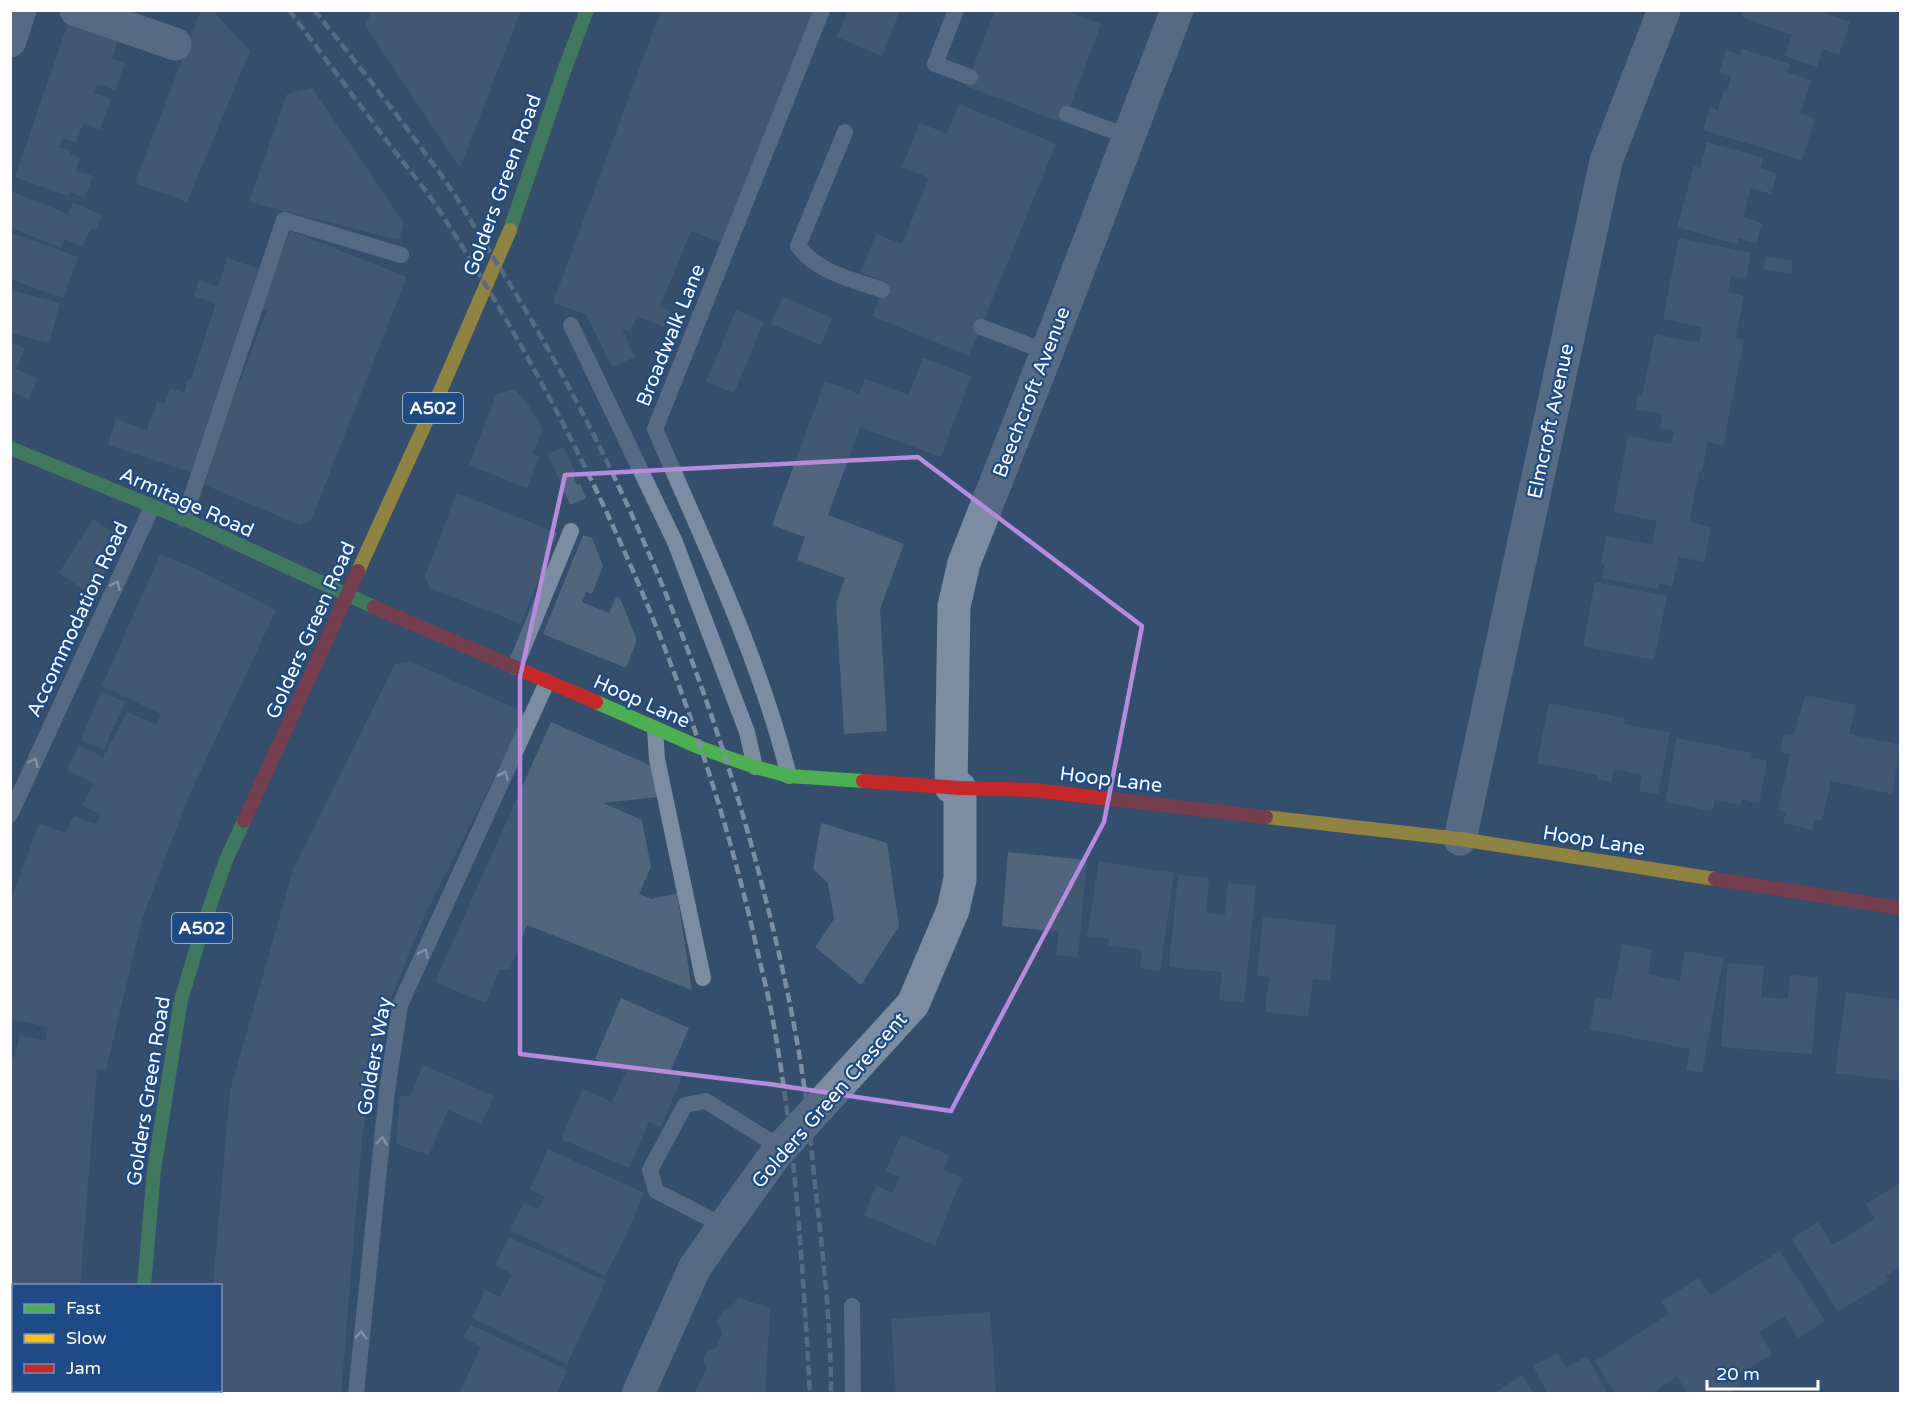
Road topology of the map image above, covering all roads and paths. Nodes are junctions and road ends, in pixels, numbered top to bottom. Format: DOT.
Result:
graph roads {
  1 [pos="20,10"];
  2 [pos="76,10"];
  3 [pos="587,10"];
  4 [pos="822,10"];
  5 [pos="957,10"];
  6 [pos="1177,10"];
  7 [pos="1664,10"];
  8 [pos="10,41"];
  9 [pos="175,44"];
  10 [pos="970,77"];
  11 [pos="1067,114"];
  12 [pos="845,132"];
  13 [pos="1128,137"];
  14 [pos="401,255"];
  15 [pos="882,290"];
  16 [pos="571,325"];
  17 [pos="981,327"];
  18 [pos="1047,352"];
  19 [pos="10,448"];
  20 [pos="152,507"];
  21 [pos="184,519"];
  22 [pos="571,531"];
  23 [pos="346,595"];
  24 [pos="515,667"];
  25 [pos="547,682"];
  26 [pos="655,729"];
  27 [pos="755,767"];
  28 [pos="789,776"];
  29 [pos="956,788"];
  30 [pos="10,815"];
  31 [pos="1460,839"];
  32 [pos="1900,908"];
  33 [pos="703,978"];
  34 [pos="781,1148"];
  35 [pos="724,1226"];
  36 [pos="144,1284"];
  37 [pos="852,1306"];
  38 [pos="356,1394"];
  39 [pos="638,1394"];
  40 [pos="853,1394"];
  1 -- 8 [label="street"];
  2 -- 9 [label="street"];
  3 -- 23 [label="street, Golders Green Road / A502"];
  4 -- 28 [label="lane, Broadwalk Lane"];
  5 -- 10 [label="lane"];
  6 -- 13 [label="street, Beechcroft Avenue"];
  7 -- 31 [label="street, Elmcroft Avenue"];
  11 -- 13 [label="lane"];
  12 -- 15 [label="lane"];
  13 -- 18 [label="street, Beechcroft Avenue"];
  14 -- 21 [label="lane"];
  16 -- 27 [label="lane"];
  17 -- 18 [label="lane"];
  18 -- 29 [label="street, Beechcroft Avenue"];
  19 -- 20 [label="street, Armitage Road"];
  20 -- 21 [label="street, Armitage Road"];
  30 -- 20 [label="lane, Accommodation Road, one-way"];
  21 -- 23 [label="street, Armitage Road"];
  22 -- 24 [label="lane"];
  23 -- 24 [label="street, Hoop Lane"];
  23 -- 36 [label="street, Golders Green Road / A502"];
  24 -- 25 [label="street, Hoop Lane"];
  25 -- 26 [label="street, Hoop Lane"];
  38 -- 25 [label="lane, Golders Way, one-way"];
  26 -- 27 [label="street, Hoop Lane"];
  26 -- 33 [label="lane"];
  27 -- 28 [label="street, Hoop Lane"];
  28 -- 29 [label="street, Hoop Lane"];
  29 -- 31 [label="street, Hoop Lane"];
  29 -- 34 [label="street, Golders Green Crescent"];
  31 -- 32 [label="street, Hoop Lane"];
  34 -- 35 [label="street, Golders Green Crescent"];
  34 -- 35 [label="lane"];
  35 -- 39 [label="street, Golders Green Crescent"];
  37 -- 40 [label="lane"];
}
